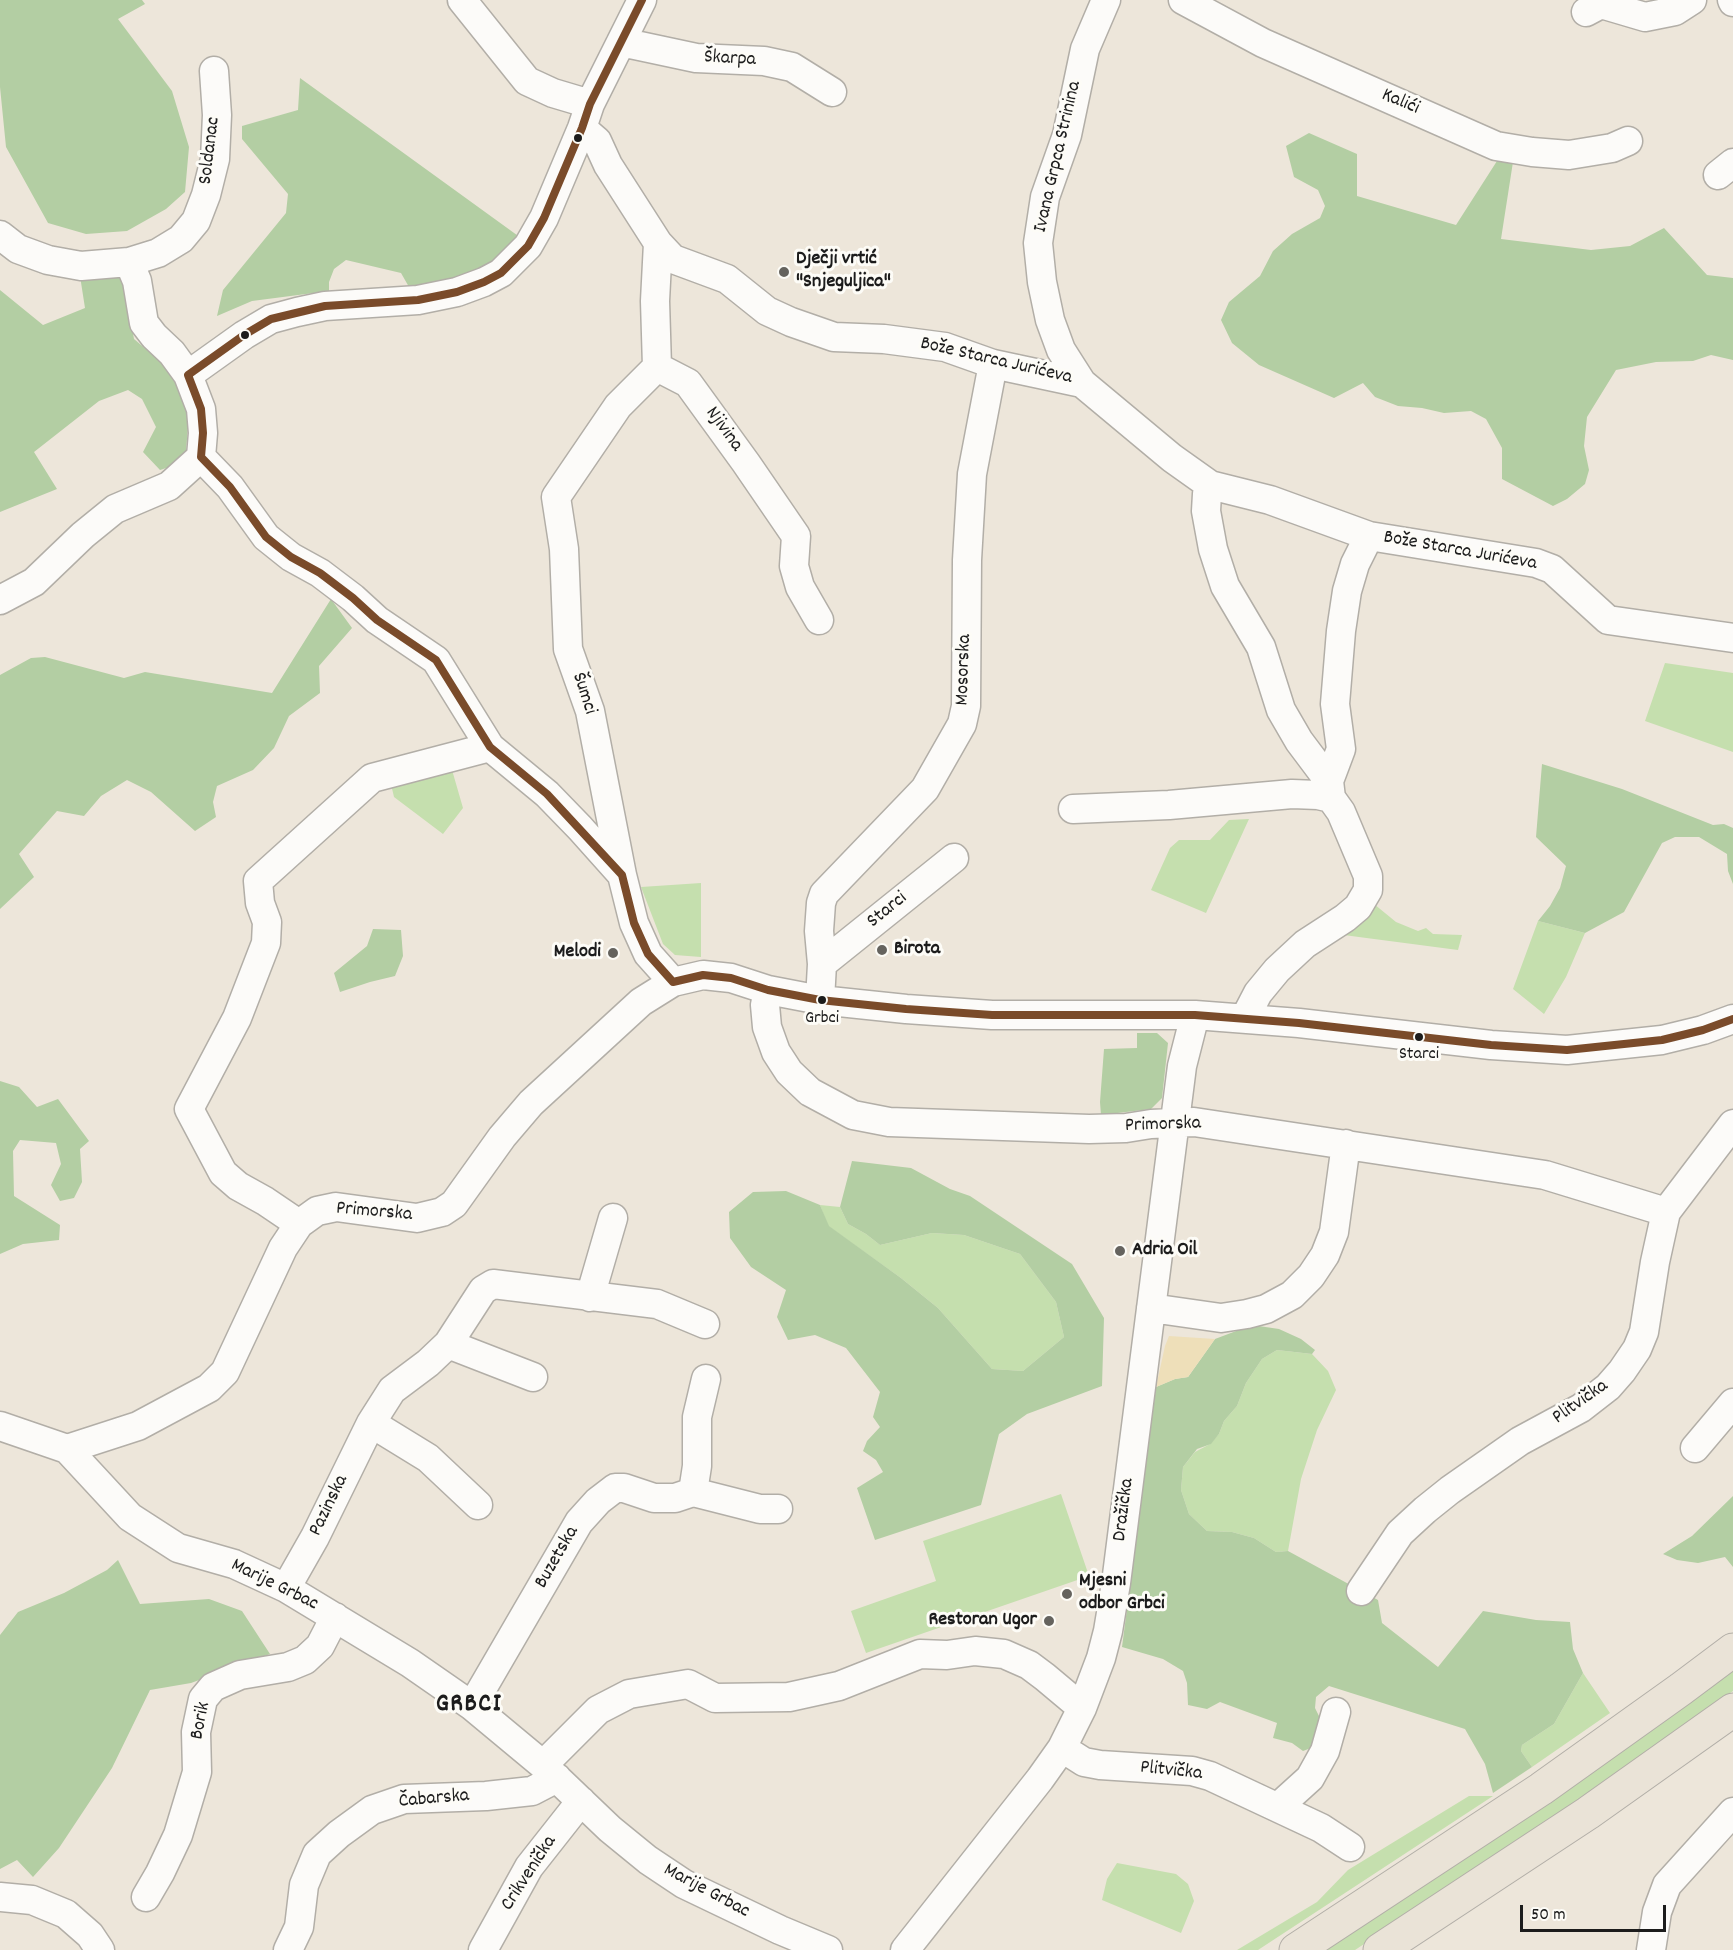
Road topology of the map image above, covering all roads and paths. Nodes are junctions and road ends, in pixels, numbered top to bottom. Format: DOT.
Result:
graph roads {
  1 [pos="462,0"];
  2 [pos="642,0"];
  3 [pos="1106,0"];
  4 [pos="1184,0"];
  5 [pos="1692,0"];
  6 [pos="1586,12"];
  7 [pos="621,42"];
  8 [pos="214,71"];
  9 [pos="832,92"];
  10 [pos="586,116"];
  11 [pos="1628,141"];
  12 [pos="0,235"];
  13 [pos="666,251"];
  14 [pos="129,262"];
  15 [pos="993,364"];
  16 [pos="657,367"];
  17 [pos="188,375"];
  18 [pos="1082,382"];
  19 [pos="201,456"];
  20 [pos="1210,485"];
  21 [pos="1369,536"];
  22 [pos="0,600"];
  23 [pos="819,620"];
  24 [pos="1733,638"];
  25 [pos="490,747"];
  26 [pos="1330,790"];
  27 [pos="1073,809"];
  28 [pos="954,858"];
  29 [pos="622,874"];
  30 [pos="822,964"];
  31 [pos="673,982"];
  32 [pos="768,990"];
  33 [pos="820,1000"];
  34 [pos="1195,1015"];
  35 [pos="1245,1018"];
  36 [pos="1733,1020"];
  37 [pos="1174,1122"];
  38 [pos="1733,1124"];
  39 [pos="1347,1144"];
  40 [pos="1666,1212"];
  41 [pos="613,1218"];
  42 [pos="298,1224"];
  43 [pos="590,1297"];
  44 [pos="1151,1308"];
  45 [pos="705,1324"];
  46 [pos="448,1344"];
  47 [pos="533,1377"];
  48 [pos="705,1379"];
  49 [pos="1733,1403"];
  50 [pos="371,1423"];
  51 [pos="0,1426"];
  52 [pos="1695,1448"];
  53 [pos="67,1449"];
  54 [pos="693,1492"];
  55 [pos="478,1505"];
  56 [pos="769,1509"];
  57 [pos="286,1588"];
  58 [pos="1361,1592"];
  59 [pos="335,1617"];
  60 [pos="1733,1650"];
  61 [pos="472,1706"];
  62 [pos="1082,1708"];
  63 [pos="1733,1710"];
  64 [pos="1336,1712"];
  65 [pos="1062,1748"];
  66 [pos="550,1771"];
  67 [pos="581,1801"];
  68 [pos="1278,1807"];
  69 [pos="1733,1812"];
  70 [pos="1350,1847"];
  71 [pos="0,1897"];
  72 [pos="146,1897"];
  73 [pos="100,1950"];
  74 [pos="288,1950"];
  75 [pos="483,1950"];
  76 [pos="828,1950"];
  77 [pos="905,1950"];
  78 [pos="1296,1950"];
  79 [pos="1380,1950"];
  80 [pos="1651,1950"];
  1 -- 10 [label="street"];
  2 -- 7 [label="street"];
  3 -- 18 [label="street, Ivana Grpca Strinina"];
  4 -- 11 [label="street, Kalići"];
  5 -- 6 [label="street"];
  7 -- 9 [label="street, Škarpa"];
  7 -- 10 [label="street"];
  8 -- 14 [label="street, Soldanac"];
  10 -- 13 [label="street"];
  10 -- 17 [label="street"];
  12 -- 14 [label="street, Soldanac"];
  13 -- 15 [label="street, Bože Starca Jurićeva"];
  13 -- 16 [label="street"];
  14 -- 17 [label="street"];
  15 -- 18 [label="street, Bože Starca Jurićeva"];
  15 -- 30 [label="street, Mosorska"];
  16 -- 23 [label="street, Njivina"];
  16 -- 29 [label="street, Šumci"];
  17 -- 19 [label="street"];
  18 -- 20 [label="street, Bože Starca Jurićeva"];
  19 -- 22 [label="street"];
  19 -- 25 [label="street"];
  20 -- 21 [label="street, Bože Starca Jurićeva"];
  20 -- 26 [label="street"];
  21 -- 24 [label="street, Bože Starca Jurićeva"];
  21 -- 26 [label="street"];
  25 -- 29 [label="street"];
  25 -- 42 [label="street"];
  26 -- 27 [label="street"];
  26 -- 35 [label="street"];
  28 -- 30 [label="street, Starci"];
  29 -- 31 [label="street, Šumci"];
  30 -- 33 [label="street, Mosorska"];
  31 -- 32 [label="street, Primorska"];
  31 -- 42 [label="street, Primorska"];
  32 -- 33 [label="street, Primorska"];
  32 -- 37 [label="street, Primorska"];
  33 -- 34 [label="street, Primorska"];
  34 -- 35 [label="street, Primorska"];
  34 -- 37 [label="street, Dražička"];
  35 -- 36 [label="street, Primorska"];
  37 -- 39 [label="street, Primorska"];
  37 -- 44 [label="street, Dražička"];
  38 -- 40 [label="street, Plitvička"];
  39 -- 40 [label="street, Primorska"];
  39 -- 44 [label="street"];
  40 -- 58 [label="street, Plitvička"];
  41 -- 43 [label="street"];
  42 -- 53 [label="street, Primorska"];
  43 -- 45 [label="street, Pazinska"];
  43 -- 46 [label="street, Pazinska"];
  44 -- 62 [label="street, Dražička"];
  46 -- 47 [label="street"];
  46 -- 50 [label="street, Pazinska"];
  48 -- 54 [label="street"];
  49 -- 52 [label="street"];
  50 -- 55 [label="street"];
  50 -- 57 [label="street, Pazinska"];
  51 -- 53 [label="street, Marije Grbac"];
  53 -- 57 [label="street, Marije Grbac"];
  54 -- 56 [label="street, Buzetska"];
  54 -- 61 [label="street, Buzetska"];
  57 -- 59 [label="street, Marije Grbac"];
  59 -- 61 [label="street, Marije Grbac"];
  59 -- 72 [label="street, Borik"];
  60 -- 78 [label="highway"];
  61 -- 66 [label="street, Marije Grbac"];
  62 -- 65 [label="street, Dražička"];
  62 -- 66 [label="street"];
  63 -- 79 [label="highway"];
  64 -- 68 [label="street"];
  65 -- 68 [label="street, Plitvička"];
  65 -- 77 [label="street, Dražička"];
  66 -- 67 [label="street, Marije Grbac"];
  66 -- 74 [label="street, Čabarska"];
  67 -- 75 [label="street, Crikvenička"];
  67 -- 76 [label="street, Marije Grbac"];
  68 -- 70 [label="street, Plitvička"];
  69 -- 80 [label="street"];
  71 -- 73 [label="street"];
}
